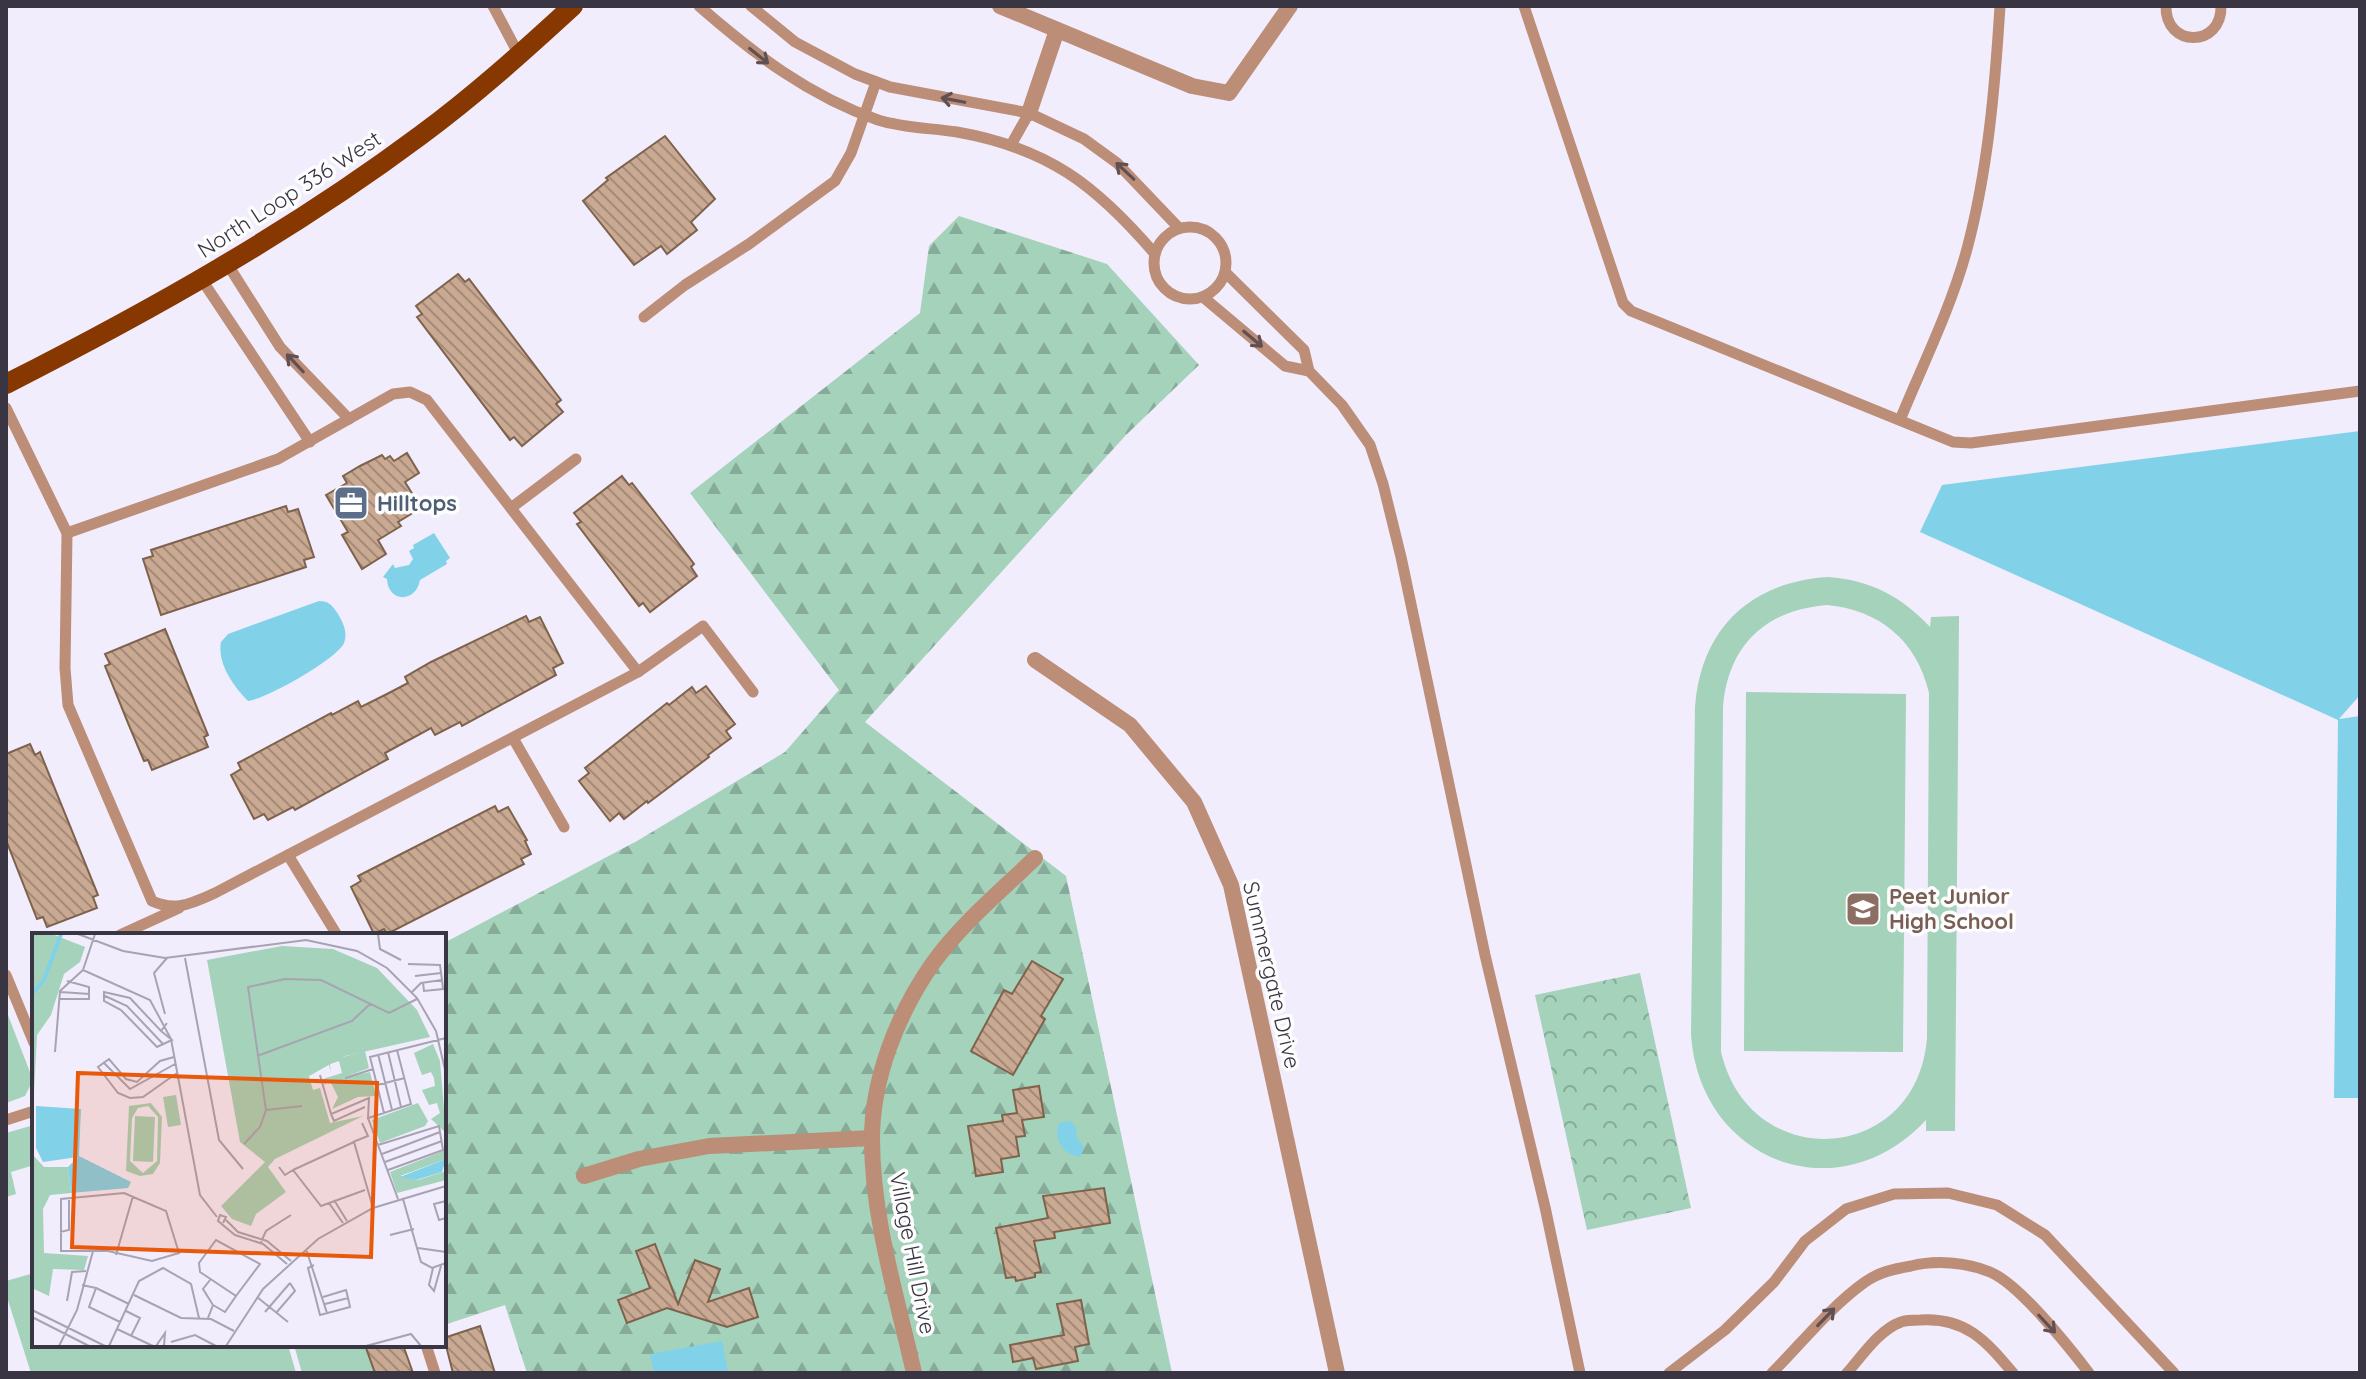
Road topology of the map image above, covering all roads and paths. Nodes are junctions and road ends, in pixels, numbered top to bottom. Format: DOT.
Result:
graph roads {
  1 [pos="493,6"];
  2 [pos="573,6"];
  3 [pos="699,6"];
  4 [pos="751,6"];
  5 [pos="1000,6"];
  6 [pos="1290,6"];
  7 [pos="1524,6"];
  8 [pos="2000,6"];
  9 [pos="2166,6"];
  10 [pos="2221,6"];
  11 [pos="1057,30"];
  12 [pos="519,55"];
  13 [pos="876,82"];
  14 [pos="1029,113"];
  15 [pos="865,115"];
  16 [pos="1011,145"];
  17 [pos="1179,228"];
  18 [pos="1155,254"];
  19 [pos="228,265"];
  20 [pos="1226,273"];
  21 [pos="202,280"];
  22 [pos="1203,297"];
  23 [pos="644,317"];
  24 [pos="1309,371"];
  25 [pos="6,384"];
  26 [pos="2360,391"];
  27 [pos="6,408"];
  28 [pos="349,419"];
  29 [pos="1900,420"];
  30 [pos="310,442"];
  31 [pos="576,459"];
  32 [pos="511,508"];
  33 [pos="67,533"];
  34 [pos="1035,660"];
  35 [pos="638,672"];
  36 [pos="753,692"];
  37 [pos="513,738"];
  38 [pos="564,827"];
  39 [pos="288,855"];
  40 [pos="1035,858"];
  41 [pos="180,908"];
  42 [pos="124,933"];
  43 [pos="336,933"];
  44 [pos="6,975"];
  45 [pos="32,1038"];
  46 [pos="32,1112"];
  47 [pos="6,1120"];
  48 [pos="872,1138"];
  49 [pos="584,1176"];
  50 [pos="427,1347"];
  51 [pos="435,1373"];
  52 [pos="914,1373"];
  53 [pos="1337,1373"];
  54 [pos="1580,1373"];
  55 [pos="1669,1373"];
  56 [pos="1772,1373"];
  57 [pos="1847,1373"];
  58 [pos="2013,1373"];
  59 [pos="2089,1373"];
  60 [pos="2174,1373"];
  1 -- 12 [label="lane"];
  2 -- 12 [label="main road, North Loop 336 West"];
  3 -- 15 [label="lane, one-way"];
  4 -- 13 [label="lane"];
  5 -- 11 [label="street"];
  6 -- 11 [label="street"];
  7 -- 29 [label="lane"];
  8 -- 29 [label="lane"];
  9 -- 10 [label="lane"];
  11 -- 14 [label="street"];
  12 -- 19 [label="main road, North Loop 336 West"];
  14 -- 13 [label="lane, one-way"];
  13 -- 15 [label="lane"];
  14 -- 16 [label="lane"];
  17 -- 14 [label="lane, one-way"];
  15 -- 16 [label="lane"];
  15 -- 23 [label="lane"];
  16 -- 18 [label="lane"];
  17 -- 18 [label="lane"];
  17 -- 20 [label="lane"];
  18 -- 22 [label="lane"];
  19 -- 21 [label="main road, North Loop 336 West"];
  28 -- 19 [label="lane, one-way"];
  20 -- 22 [label="lane"];
  20 -- 24 [label="lane"];
  21 -- 25 [label="main road, North Loop 336 West"];
  21 -- 30 [label="lane"];
  22 -- 24 [label="lane, one-way"];
  24 -- 54 [label="lane"];
  26 -- 29 [label="lane"];
  27 -- 33 [label="lane"];
  28 -- 30 [label="lane"];
  28 -- 32 [label="lane"];
  30 -- 33 [label="lane"];
  31 -- 32 [label="lane"];
  32 -- 35 [label="lane"];
  33 -- 41 [label="lane"];
  34 -- 53 [label="street, Summergate Drive"];
  35 -- 36 [label="lane"];
  35 -- 37 [label="lane"];
  37 -- 38 [label="lane"];
  37 -- 39 [label="lane"];
  39 -- 41 [label="lane"];
  39 -- 43 [label="lane"];
  40 -- 48 [label="street, Village Hill Drive"];
  41 -- 42 [label="lane"];
  44 -- 45 [label="lane"];
  46 -- 47 [label="lane"];
  48 -- 49 [label="street"];
  48 -- 52 [label="street, Village Hill Drive"];
  50 -- 51 [label="lane"];
  55 -- 60 [label="lane"];
  56 -- 59 [label="lane, one-way"];
  57 -- 58 [label="lane"];
}
